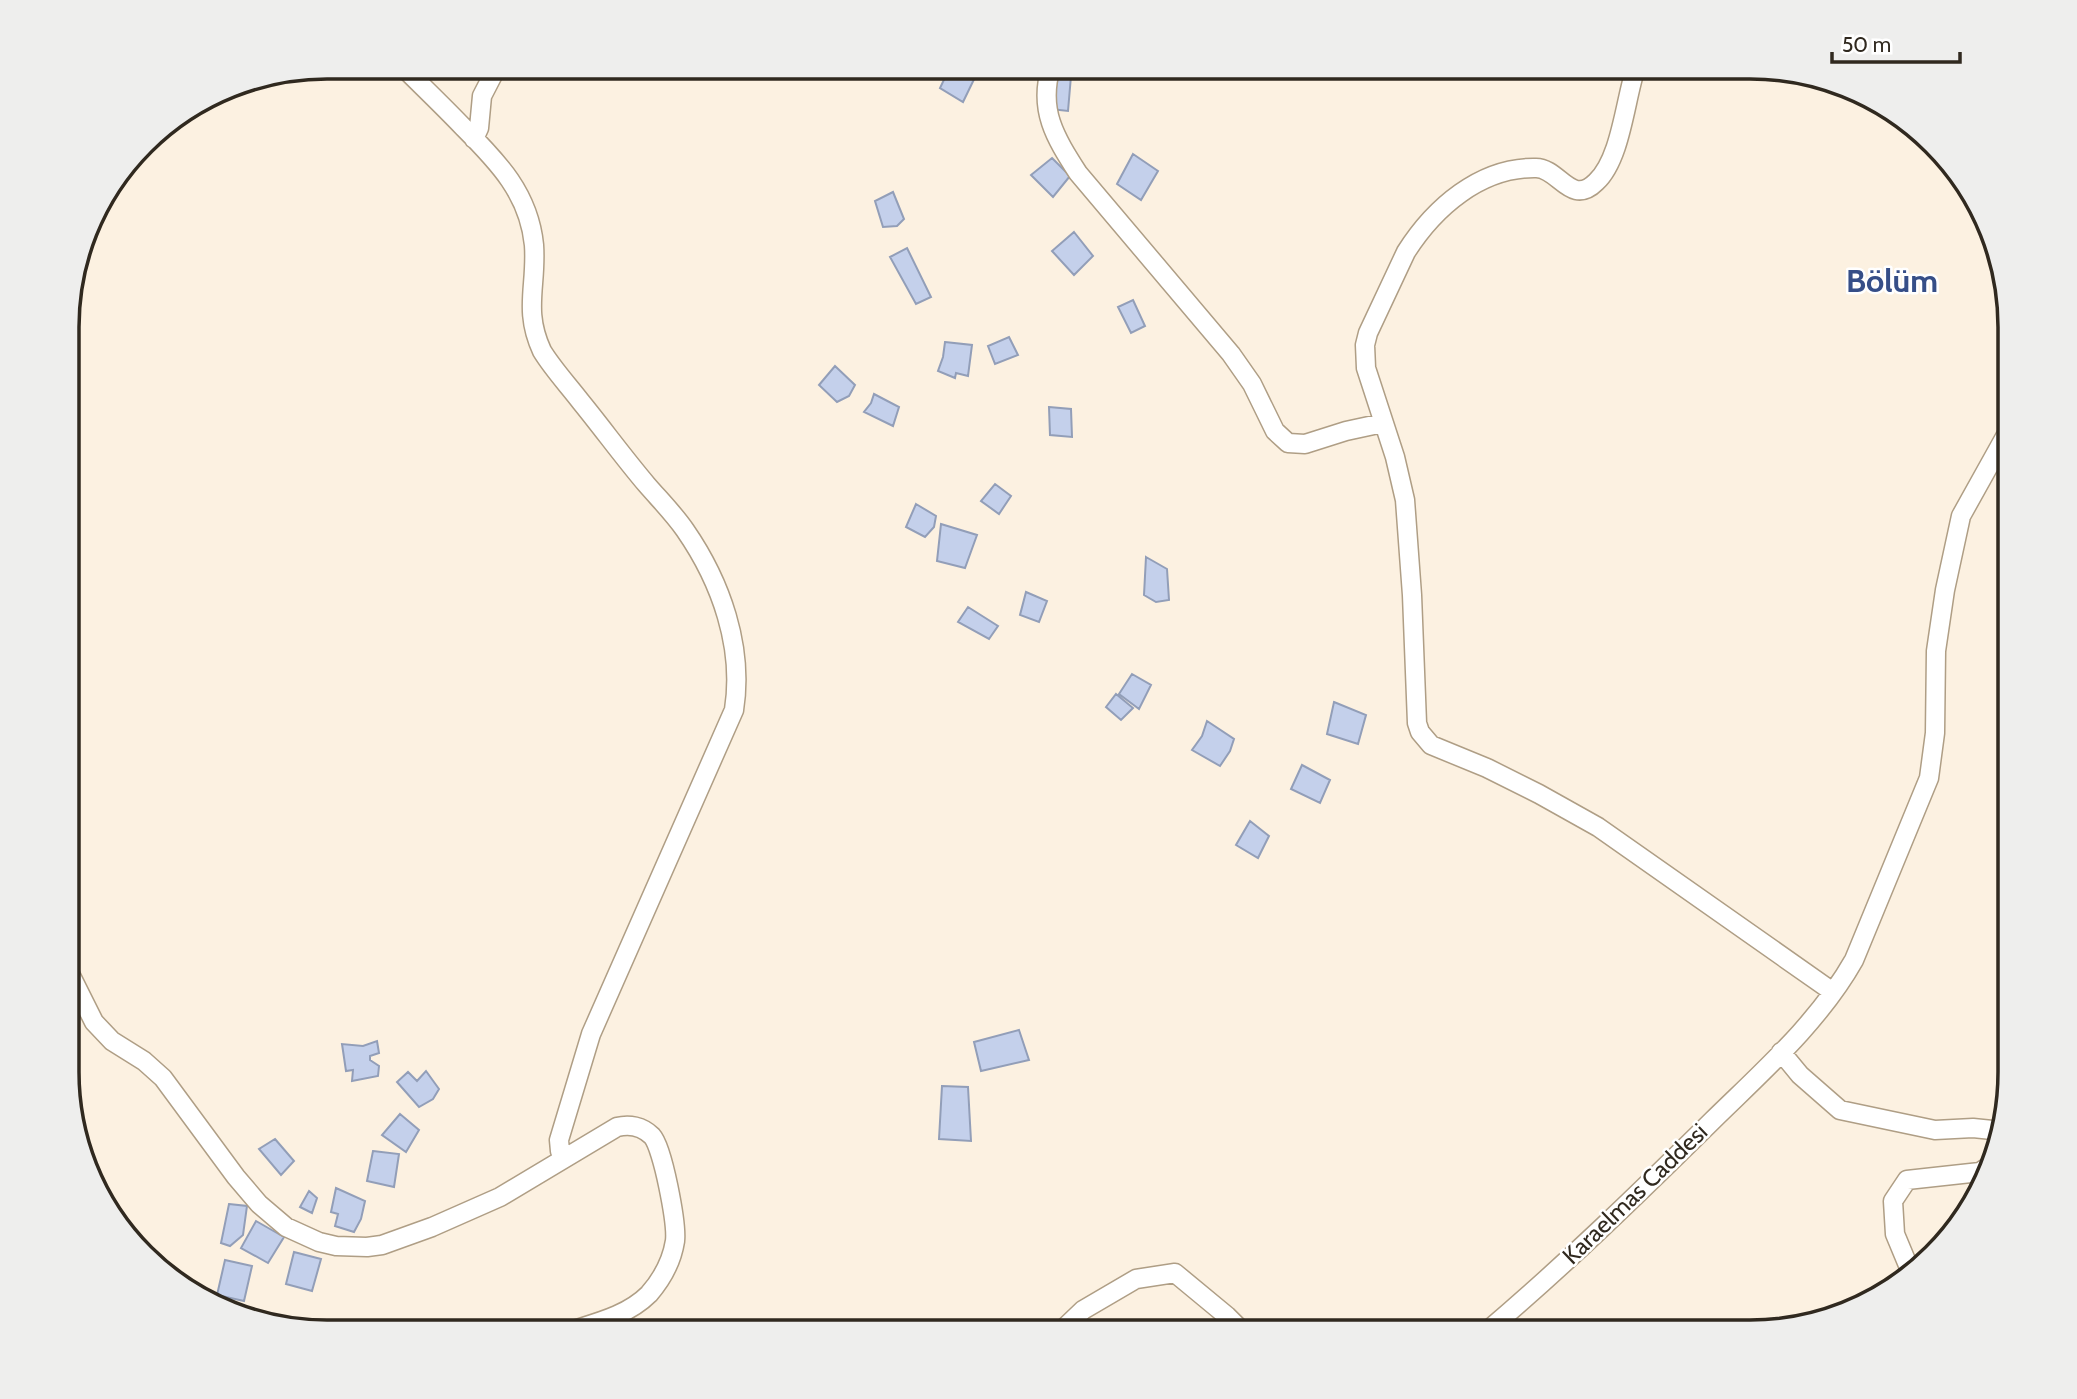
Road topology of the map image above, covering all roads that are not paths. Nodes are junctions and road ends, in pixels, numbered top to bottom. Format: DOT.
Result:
graph roads {
  1 [pos="416,79"];
  2 [pos="490,79"];
  3 [pos="1047,79"];
  4 [pos="1633,79"];
  5 [pos="474,139"];
  6 [pos="1383,423"];
  7 [pos="1998,450"];
  8 [pos="79,992"];
  9 [pos="1833,992"];
  10 [pos="1781,1052"];
  11 [pos="1991,1130"];
  12 [pos="564,1158"];
  13 [pos="1977,1172"];
  14 [pos="1908,1264"];
  15 [pos="603,1320"];
  16 [pos="1073,1320"];
  17 [pos="1231,1320"];
  18 [pos="1500,1320"];
  1 -- 5 [label="street"];
  2 -- 5 [label="street"];
  3 -- 6 [label="street"];
  4 -- 6 [label="street"];
  5 -- 12 [label="street"];
  6 -- 9 [label="street"];
  7 -- 9 [label="street, Karaelmas Caddesi"];
  8 -- 12 [label="street"];
  9 -- 10 [label="street, Karaelmas Caddesi"];
  10 -- 11 [label="street"];
  10 -- 18 [label="street, Karaelmas Caddesi"];
  12 -- 15 [label="street"];
  13 -- 14 [label="street"];
  16 -- 17 [label="street"];
}
